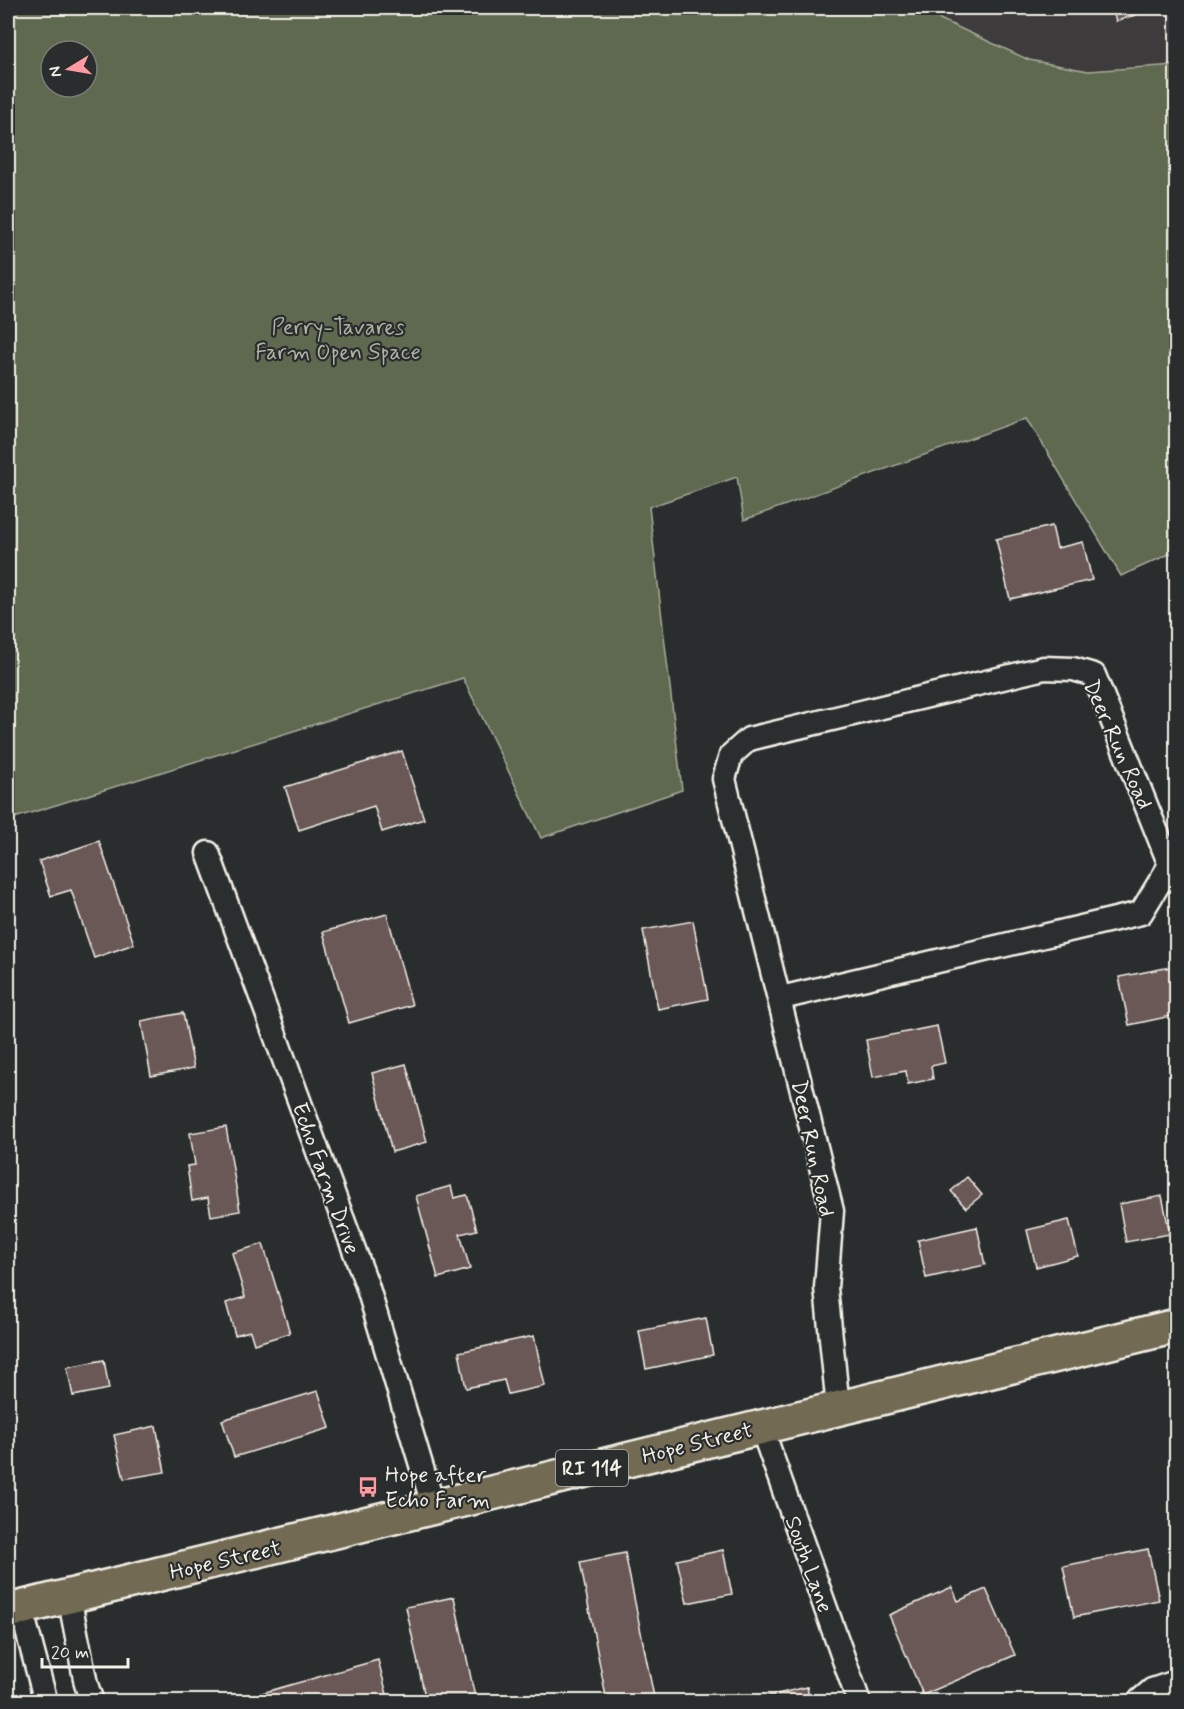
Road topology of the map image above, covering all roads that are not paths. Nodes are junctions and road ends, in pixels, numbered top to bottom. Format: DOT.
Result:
graph roads {
  1 [pos="208,853"];
  2 [pos="781,998"];
  3 [pos="1176,1326"];
  4 [pos="838,1408"];
  5 [pos="761,1426"];
  6 [pos="434,1509"];
  7 [pos="69,1596"];
  8 [pos="14,1610"];
  9 [pos="1176,1682"];
  10 [pos="46,1701"];
  11 [pos="92,1701"];
  12 [pos="859,1701"];
  13 [pos="1138,1701"];
  1 -- 6 [label="street, Echo Farm Drive"];
  2 -- 2 [label="street, Deer Run Road"];
  2 -- 4 [label="street, Deer Run Road"];
  3 -- 4 [label="main road, Hope Street / RI 114"];
  4 -- 5 [label="main road, Hope Street / RI 114"];
  5 -- 6 [label="main road, Hope Street / RI 114"];
  5 -- 12 [label="street, South Lane"];
  6 -- 7 [label="main road, Hope Street / RI 114"];
  7 -- 8 [label="main road, Hope Street / RI 114"];
  7 -- 11 [label="street"];
  8 -- 10 [label="street"];
  9 -- 13 [label="street"];
}
